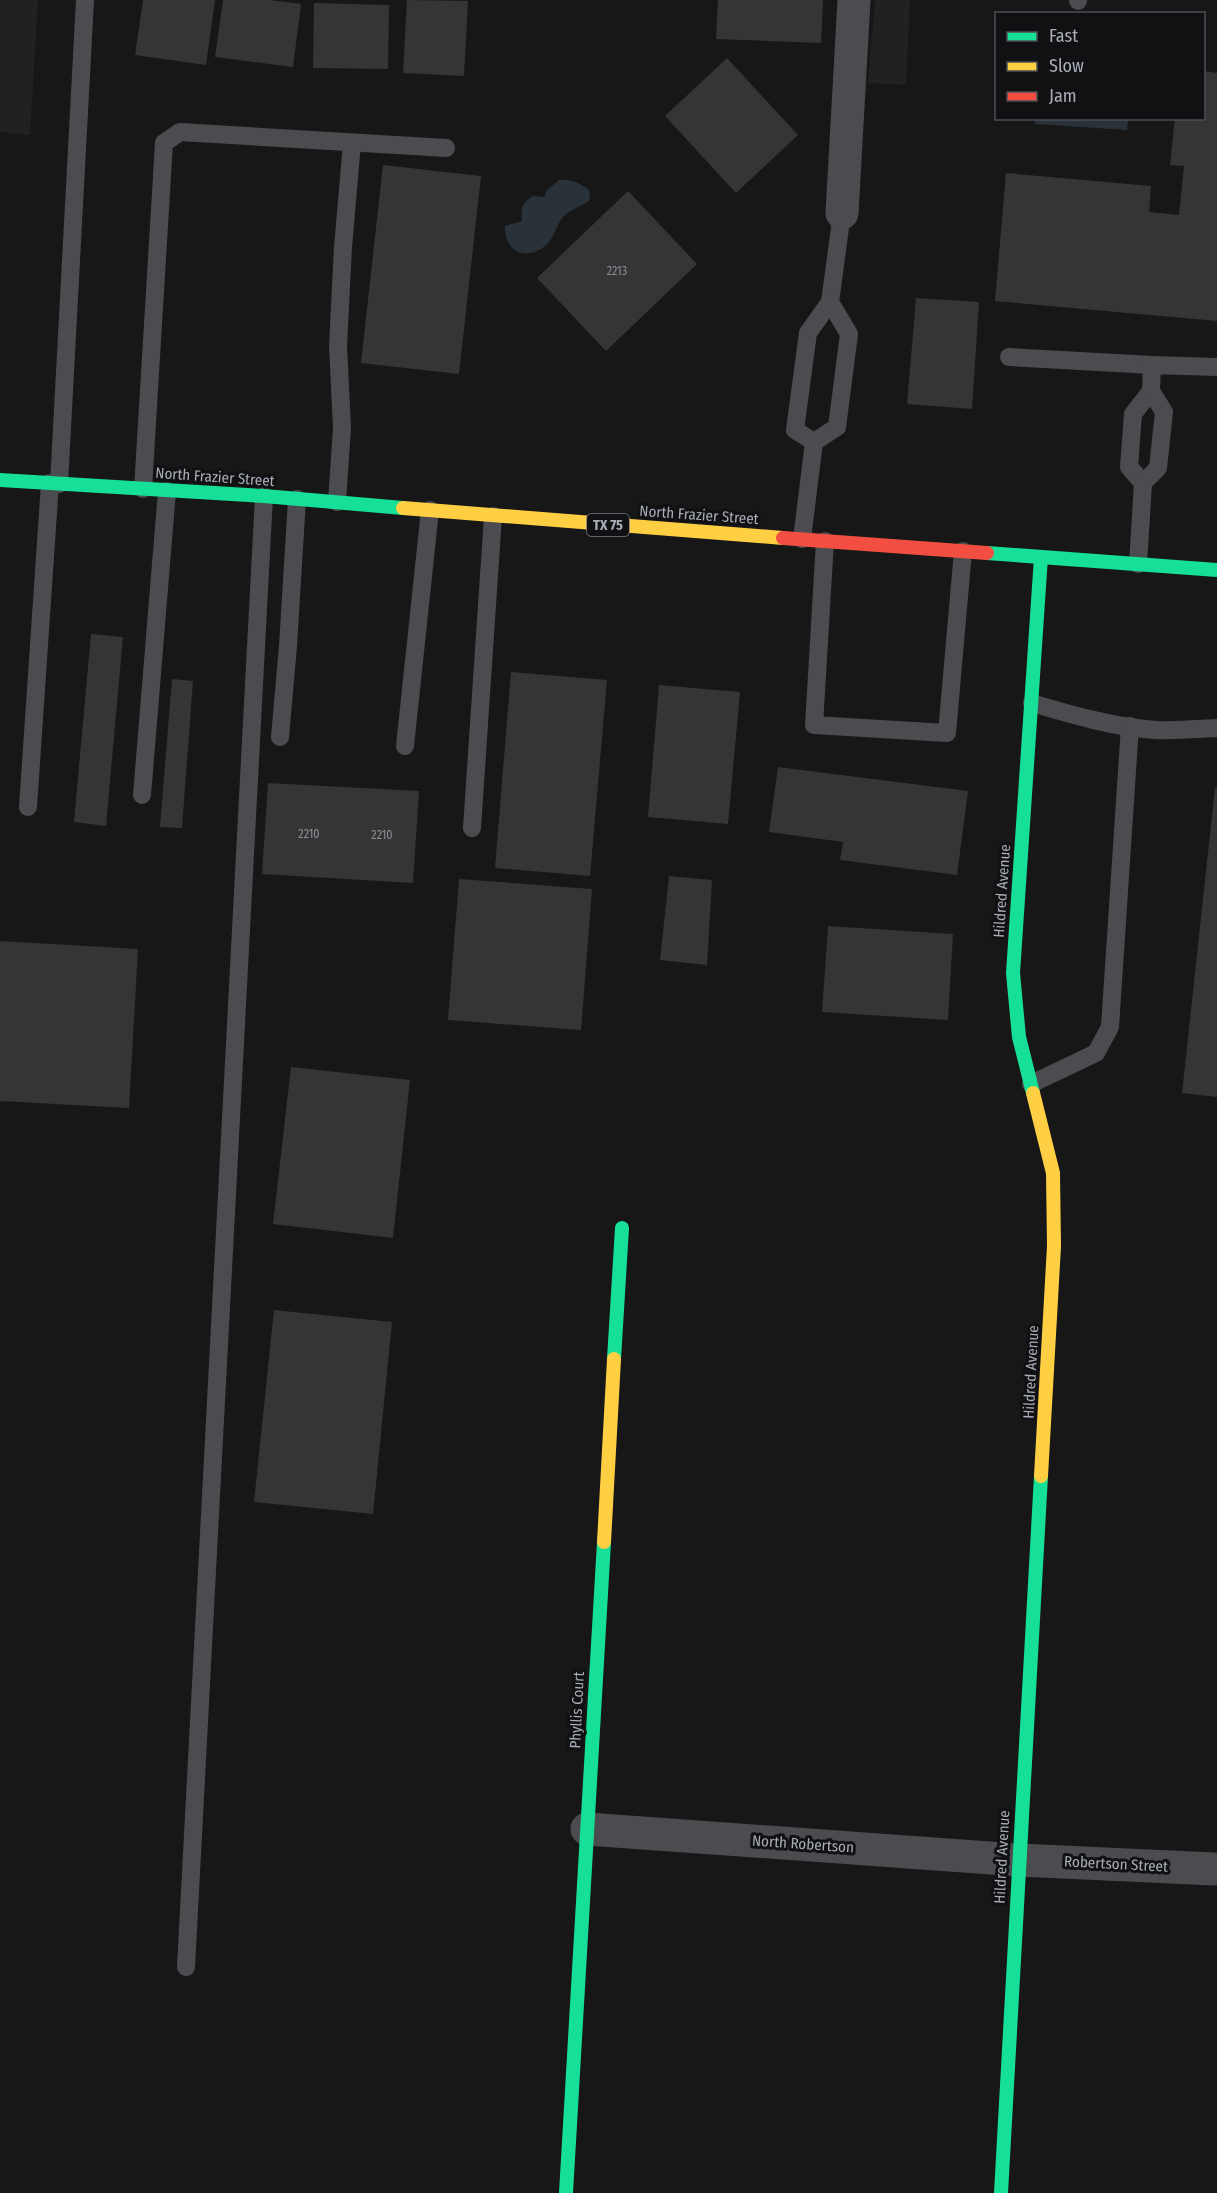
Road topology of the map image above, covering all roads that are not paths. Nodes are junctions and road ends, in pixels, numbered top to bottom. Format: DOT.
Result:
graph roads {
  1 [pos="85,0"];
  2 [pos="854,0"];
  3 [pos="352,143"];
  4 [pos="446,148"];
  5 [pos="842,213"];
  6 [pos="830,302"];
  7 [pos="1009,357"];
  8 [pos="1152,365"];
  9 [pos="1217,367"];
  10 [pos="1151,391"];
  11 [pos="814,442"];
  12 [pos="0,480"];
  13 [pos="1143,483"];
  14 [pos="55,484"];
  15 [pos="143,489"];
  16 [pos="168,490"];
  17 [pos="264,496"];
  18 [pos="297,499"];
  19 [pos="337,502"];
  20 [pos="430,510"];
  21 [pos="493,516"];
  22 [pos="802,539"];
  23 [pos="825,541"];
  24 [pos="963,551"];
  25 [pos="1041,557"];
  26 [pos="1138,564"];
  27 [pos="1217,570"];
  28 [pos="1032,703"];
  29 [pos="1130,726"];
  30 [pos="1217,728"];
  31 [pos="279,737"];
  32 [pos="405,746"];
  33 [pos="142,795"];
  34 [pos="28,807"];
  35 [pos="472,828"];
  36 [pos="1031,1084"];
  37 [pos="622,1228"];
  38 [pos="587,1829"];
  39 [pos="1018,1860"];
  40 [pos="1214,1869"];
  41 [pos="186,1967"];
  42 [pos="566,2193"];
  43 [pos="1002,2193"];
  1 -- 14 [label="lane"];
  2 -- 5 [label="street"];
  3 -- 4 [label="lane"];
  3 -- 15 [label="lane"];
  3 -- 19 [label="lane"];
  5 -- 6 [label="lane"];
  6 -- 11 [label="lane"];
  6 -- 11 [label="lane"];
  7 -- 8 [label="lane"];
  8 -- 9 [label="lane"];
  8 -- 10 [label="lane"];
  10 -- 13 [label="lane"];
  10 -- 13 [label="lane"];
  11 -- 22 [label="lane"];
  12 -- 14 [label="street, North Frazier Street / TX 75"];
  13 -- 26 [label="lane"];
  14 -- 15 [label="street, North Frazier Street / TX 75"];
  14 -- 34 [label="lane"];
  15 -- 16 [label="street, North Frazier Street / TX 75"];
  16 -- 17 [label="street, North Frazier Street / TX 75"];
  16 -- 33 [label="lane"];
  17 -- 18 [label="street, North Frazier Street / TX 75"];
  17 -- 41 [label="lane"];
  18 -- 19 [label="street, North Frazier Street / TX 75"];
  18 -- 31 [label="lane"];
  19 -- 20 [label="street, North Frazier Street / TX 75"];
  20 -- 21 [label="street, North Frazier Street / TX 75"];
  20 -- 32 [label="lane"];
  21 -- 22 [label="street, North Frazier Street / TX 75"];
  21 -- 35 [label="lane"];
  22 -- 23 [label="street, North Frazier Street / TX 75"];
  23 -- 24 [label="street, North Frazier Street / TX 75"];
  23 -- 24 [label="lane"];
  24 -- 25 [label="street, North Frazier Street / TX 75"];
  25 -- 26 [label="street, North Frazier Street / TX 75"];
  25 -- 28 [label="street, Hildred Avenue"];
  26 -- 27 [label="street, North Frazier Street / TX 75"];
  28 -- 29 [label="lane"];
  28 -- 36 [label="street, Hildred Avenue"];
  29 -- 30 [label="lane"];
  29 -- 36 [label="lane"];
  36 -- 39 [label="street, Hildred Avenue"];
  37 -- 38 [label="street, Phyllis Court"];
  38 -- 39 [label="street, North Robertson"];
  38 -- 42 [label="street, Phyllis Court"];
  39 -- 40 [label="street, Robertson Street"];
  39 -- 43 [label="street, Hildred Avenue"];
}
